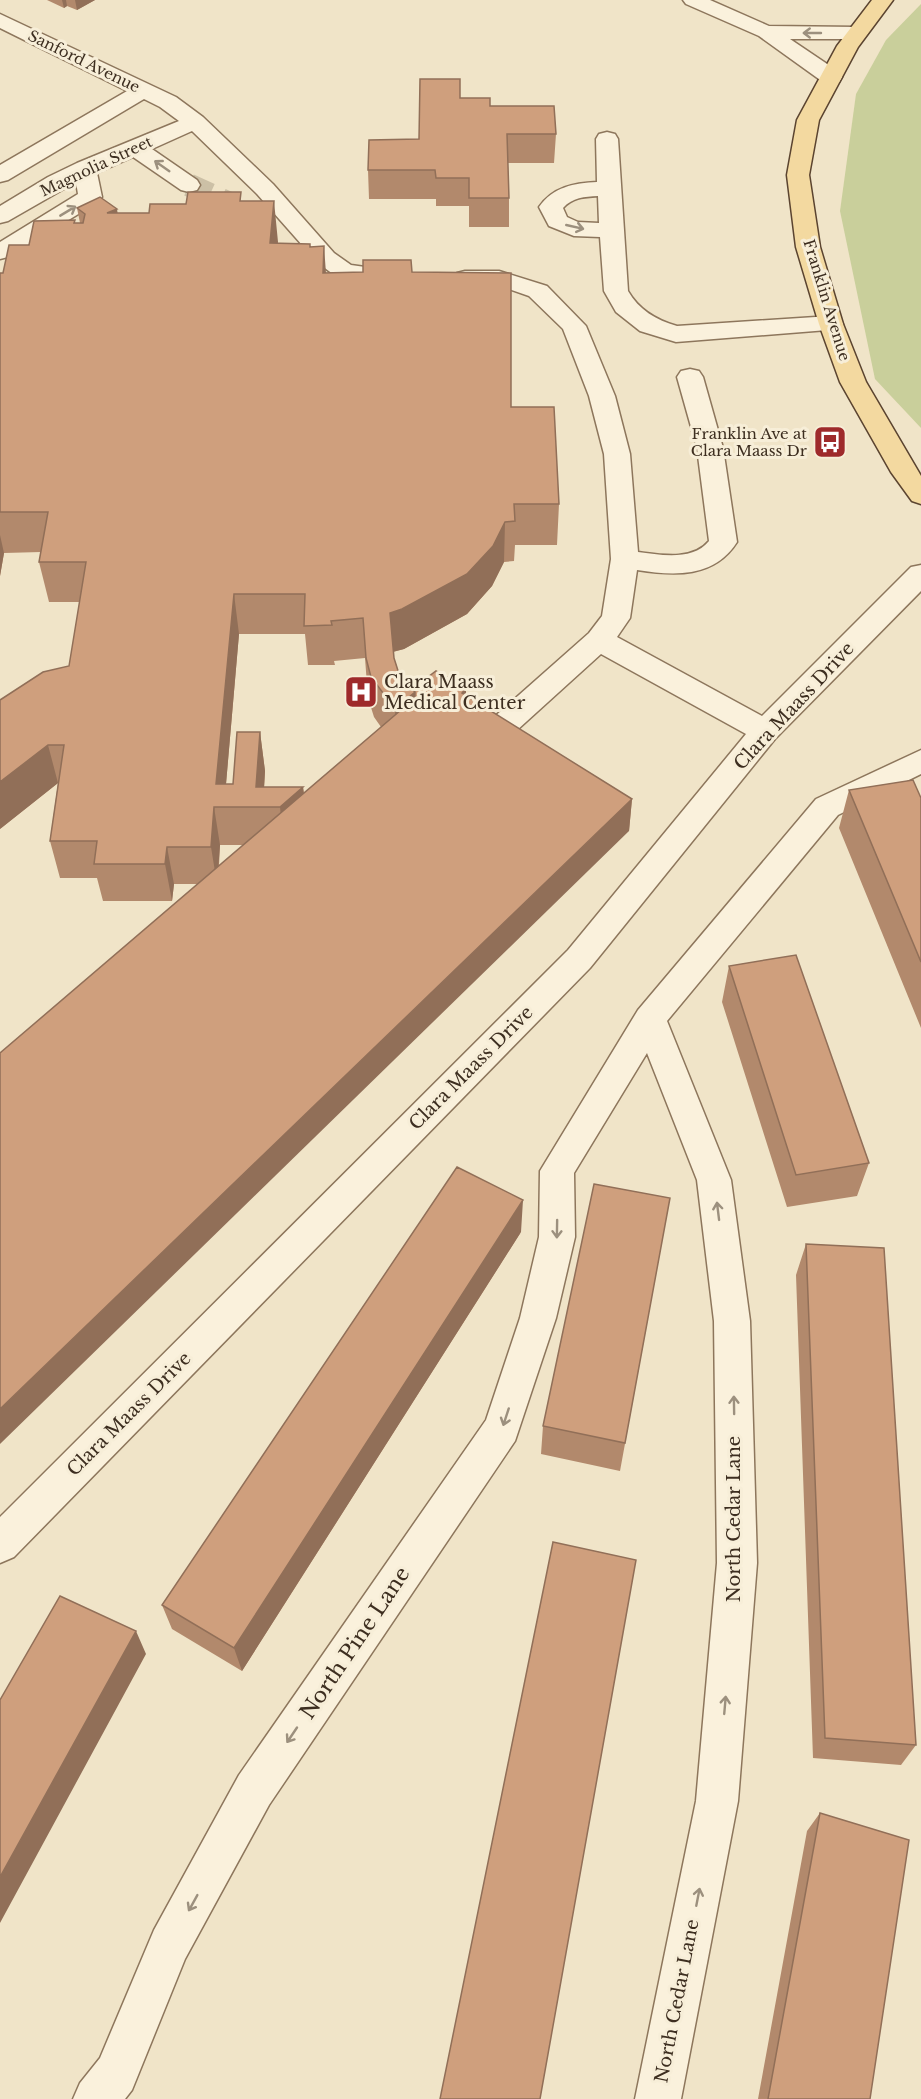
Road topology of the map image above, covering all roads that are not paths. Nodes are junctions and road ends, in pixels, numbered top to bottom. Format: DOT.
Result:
graph roads {
  1 [pos="883,0"];
  2 [pos="704,2"];
  3 [pos="0,20"];
  4 [pos="766,32"];
  5 [pos="857,33"];
  6 [pos="831,77"];
  7 [pos="144,90"];
  8 [pos="195,122"];
  9 [pos="607,139"];
  10 [pos="134,147"];
  11 [pos="85,168"];
  12 [pos="0,175"];
  13 [pos="189,185"];
  14 [pos="610,189"];
  15 [pos="254,207"];
  16 [pos="283,209"];
  17 [pos="0,216"];
  18 [pos="611,231"];
  19 [pos="0,252"];
  20 [pos="831,324"];
  21 [pos="690,377"];
  22 [pos="921,495"];
  23 [pos="625,559"];
  24 [pos="921,574"];
  25 [pos="600,640"];
  26 [pos="765,731"];
  27 [pos="486,741"];
  28 [pos="921,761"];
  29 [pos="650,1019"];
  30 [pos="0,1544"];
  31 [pos="96,2099"];
  32 [pos="658,2099"];
  1 -- 5 [label="main road, Franklin Avenue"];
  2 -- 4 [label="street"];
  3 -- 7 [label="street, Sanford Avenue"];
  5 -- 4 [label="street, one-way"];
  4 -- 6 [label="street"];
  5 -- 6 [label="main road, Franklin Avenue"];
  6 -- 20 [label="main road, Franklin Avenue"];
  7 -- 8 [label="street, Sanford Avenue"];
  7 -- 12 [label="street"];
  8 -- 10 [label="street, Magnolia Street"];
  8 -- 16 [label="street, Sanford Avenue"];
  9 -- 14 [label="street"];
  10 -- 11 [label="street, Magnolia Street"];
  13 -- 10 [label="street, one-way"];
  11 -- 17 [label="street, Magnolia Street"];
  19 -- 11 [label="street, one-way"];
  14 -- 18 [label="street"];
  14 -- 18 [label="street, one-way"];
  15 -- 16 [label="street"];
  16 -- 23 [label="street, Sanford Avenue"];
  18 -- 20 [label="street"];
  20 -- 22 [label="main road, Franklin Avenue"];
  21 -- 23 [label="street"];
  23 -- 25 [label="street, Sanford Avenue"];
  24 -- 26 [label="street, Clara Maass Drive"];
  25 -- 26 [label="street"];
  25 -- 27 [label="street, Sanford Avenue"];
  26 -- 30 [label="street, Clara Maass Drive"];
  28 -- 29 [label="street"];
  29 -- 31 [label="street, North Pine Lane, one-way"];
  32 -- 29 [label="street, North Cedar Lane, one-way"];
}
